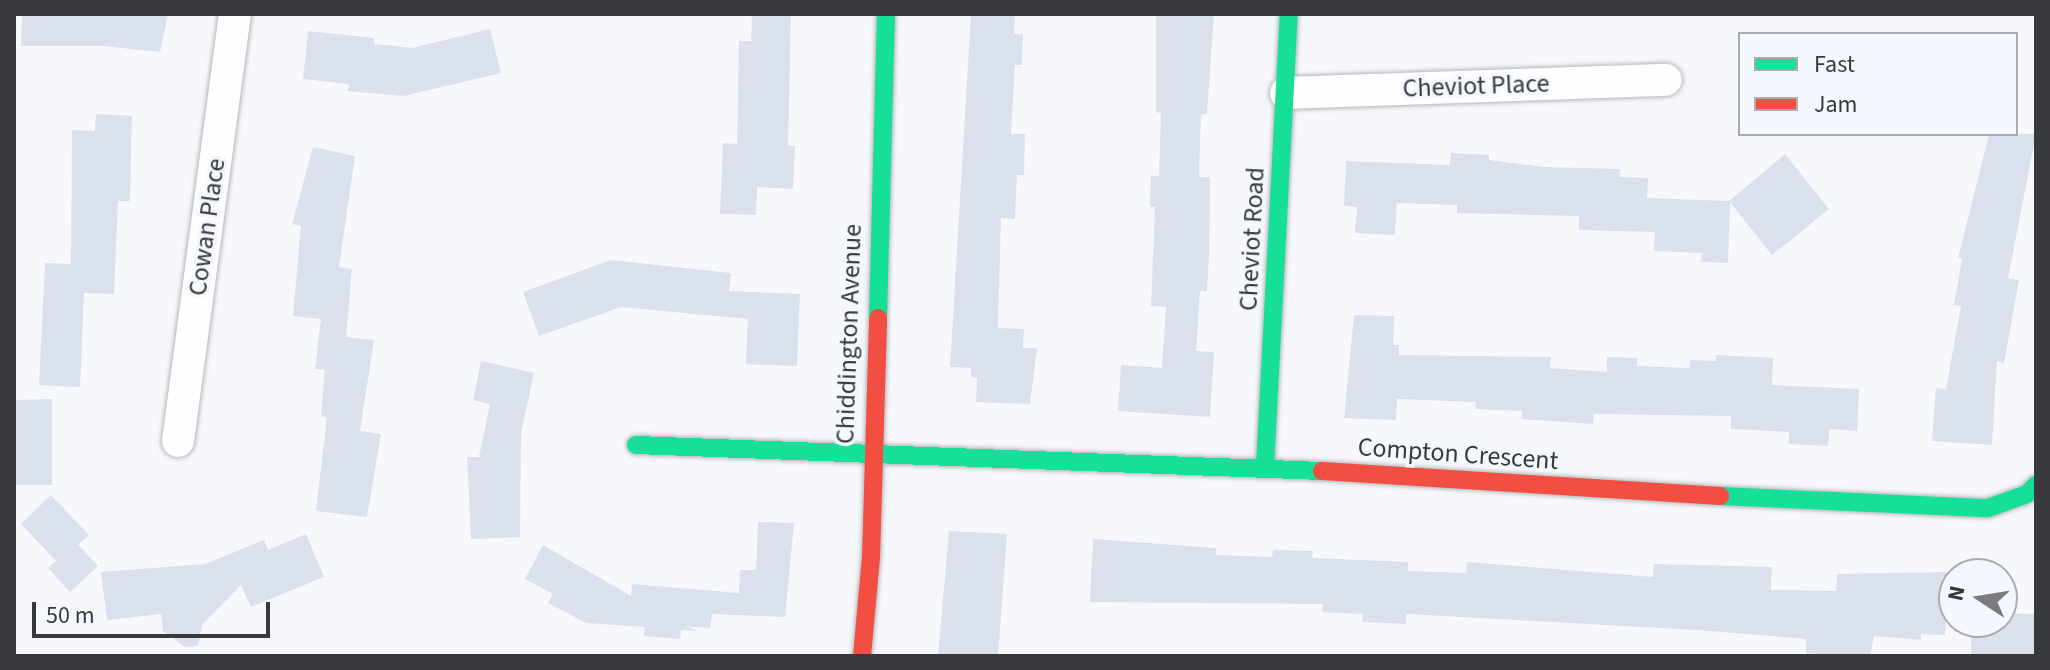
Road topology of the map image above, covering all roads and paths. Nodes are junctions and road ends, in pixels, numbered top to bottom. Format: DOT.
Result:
graph roads {
  1 [pos="235,14"];
  2 [pos="886,14"];
  3 [pos="1289,14"];
  4 [pos="1666,80"];
  5 [pos="1286,93"];
  6 [pos="178,441"];
  7 [pos="636,445"];
  8 [pos="871,452"];
  9 [pos="1265,467"];
  10 [pos="2036,485"];
  11 [pos="862,656"];
  1 -- 6 [label="street, Cowan Place"];
  2 -- 8 [label="street, Chiddington Avenue"];
  3 -- 5 [label="street, Cheviot Road"];
  4 -- 5 [label="street, Cheviot Place"];
  5 -- 9 [label="street, Cheviot Road"];
  7 -- 8 [label="street, Compton Crescent"];
  8 -- 9 [label="street, Compton Crescent"];
  8 -- 11 [label="street, Chiddington Avenue"];
  9 -- 10 [label="street, Compton Crescent"];
}
